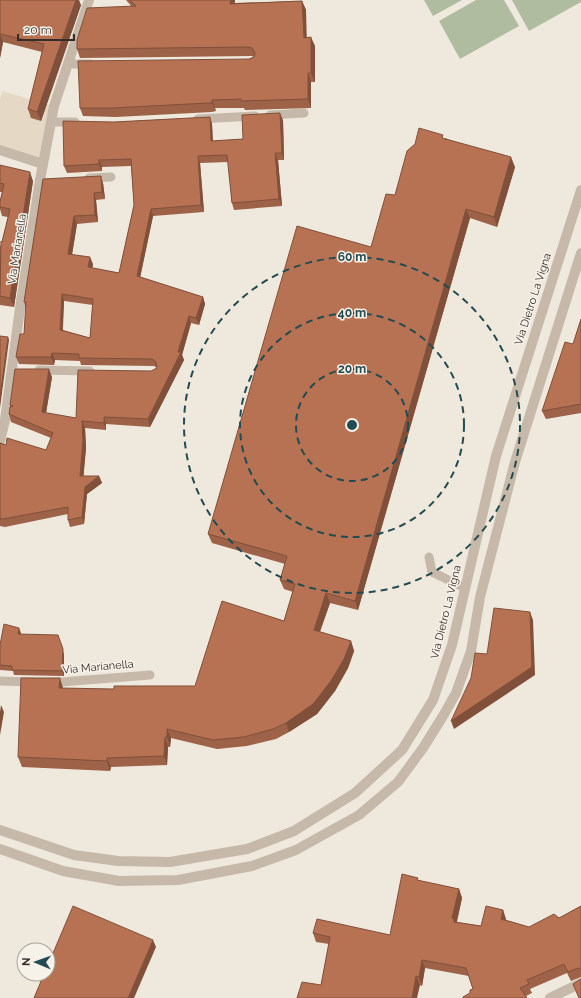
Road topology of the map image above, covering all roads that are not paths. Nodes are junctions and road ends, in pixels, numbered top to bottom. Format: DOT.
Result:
graph roads {
  1 [pos="89,0"];
  2 [pos="68,64"];
  3 [pos="100,64"];
  4 [pos="304,113"];
  5 [pos="185,120"];
  6 [pos="52,122"];
  7 [pos="88,122"];
  8 [pos="0,150"];
  9 [pos="43,164"];
  10 [pos="111,177"];
  11 [pos="80,178"];
  12 [pos="581,190"];
  13 [pos="581,253"];
  14 [pos="21,370"];
  15 [pos="99,371"];
  16 [pos="0,441"];
  17 [pos="429,557"];
  18 [pos="465,588"];
  19 [pos="150,675"];
  20 [pos="0,681"];
  21 [pos="0,830"];
  22 [pos="0,850"];
  23 [pos="581,983"];
  24 [pos="550,998"];
  1 -- 2 [label="street, Via Marianella"];
  2 -- 3 [label="lane"];
  2 -- 6 [label="street, Via Marianella"];
  4 -- 5 [label="lane"];
  6 -- 7 [label="lane"];
  6 -- 9 [label="street, Via Marianella"];
  8 -- 9 [label="street"];
  9 -- 14 [label="street, Via Marianella"];
  10 -- 11 [label="lane"];
  12 -- 18 [label="street, Via Dietro La Vigna"];
  13 -- 22 [label="street"];
  14 -- 15 [label="lane"];
  14 -- 16 [label="street, Via Marianella"];
  17 -- 18 [label="lane"];
  18 -- 21 [label="street, Via Dietro La Vigna"];
  19 -- 20 [label="lane, Via Marianella"];
  23 -- 24 [label="street"];
}
